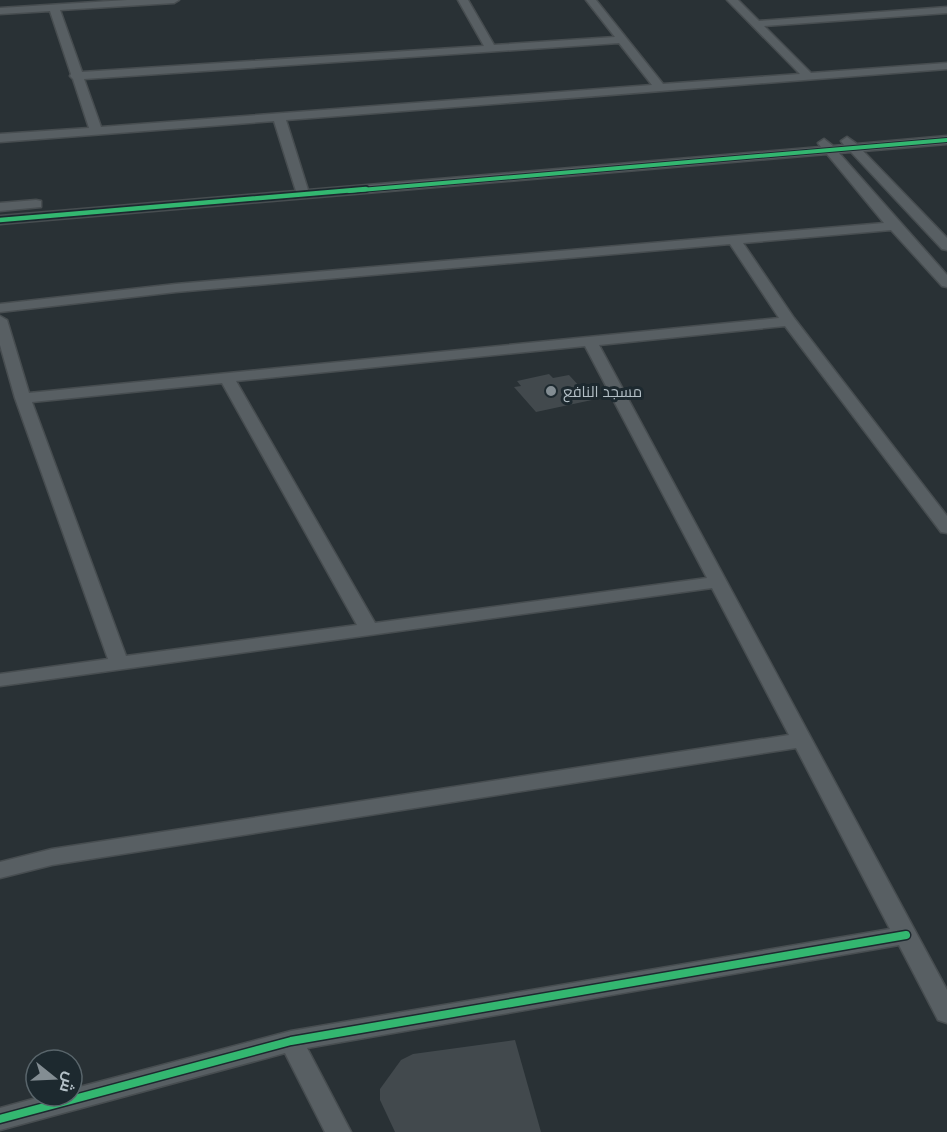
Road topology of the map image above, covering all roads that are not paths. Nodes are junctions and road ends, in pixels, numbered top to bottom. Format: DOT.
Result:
graph roads {
  1 [pos="174,0"];
  2 [pos="463,0"];
  3 [pos="591,0"];
  4 [pos="732,0"];
  5 [pos="54,8"];
  6 [pos="947,10"];
  7 [pos="0,11"];
  8 [pos="756,24"];
  9 [pos="621,40"];
  10 [pos="490,48"];
  11 [pos="947,66"];
  12 [pos="75,76"];
  13 [pos="809,77"];
  14 [pos="660,88"];
  15 [pos="279,117"];
  16 [pos="947,129"];
  17 [pos="96,130"];
  18 [pos="0,138"];
  19 [pos="947,140"];
  20 [pos="849,142"];
  21 [pos="826,145"];
  22 [pos="301,189"];
  23 [pos="0,207"];
  24 [pos="0,220"];
  25 [pos="894,226"];
  26 [pos="735,241"];
  27 [pos="947,246"];
  28 [pos="947,284"];
  29 [pos="0,308"];
  30 [pos="0,320"];
  31 [pos="789,321"];
  32 [pos="590,341"];
  33 [pos="226,377"];
  34 [pos="23,398"];
  35 [pos="947,528"];
  36 [pos="718,582"];
  37 [pos="369,629"];
  38 [pos="119,663"];
  39 [pos="0,680"];
  40 [pos="802,740"];
  41 [pos="0,870"];
  42 [pos="906,935"];
  43 [pos="947,1013"];
  44 [pos="291,1041"];
  45 [pos="0,1119"];
  46 [pos="338,1132"];
  1 -- 5 [label="street"];
  2 -- 10 [label="street"];
  3 -- 9 [label="street"];
  4 -- 8 [label="street"];
  5 -- 7 [label="street"];
  5 -- 12 [label="street"];
  6 -- 8 [label="street"];
  8 -- 13 [label="street"];
  9 -- 10 [label="street"];
  9 -- 14 [label="street"];
  10 -- 12 [label="street"];
  11 -- 13 [label="street"];
  12 -- 17 [label="street"];
  13 -- 14 [label="street"];
  14 -- 15 [label="street"];
  15 -- 17 [label="street"];
  15 -- 22 [label="street"];
  16 -- 20 [label="street"];
  17 -- 18 [label="street"];
  19 -- 20 [label="street"];
  20 -- 21 [label="street"];
  20 -- 27 [label="street"];
  21 -- 22 [label="street"];
  21 -- 25 [label="street"];
  22 -- 23 [label="street"];
  22 -- 24 [label="street"];
  25 -- 26 [label="street"];
  25 -- 28 [label="street"];
  26 -- 29 [label="street"];
  26 -- 31 [label="street"];
  30 -- 34 [label="street"];
  31 -- 32 [label="street"];
  31 -- 35 [label="street"];
  32 -- 33 [label="street"];
  32 -- 36 [label="street"];
  33 -- 34 [label="street"];
  33 -- 37 [label="street"];
  34 -- 38 [label="street"];
  36 -- 37 [label="street"];
  36 -- 40 [label="street"];
  37 -- 38 [label="street"];
  38 -- 39 [label="street"];
  40 -- 41 [label="street"];
  40 -- 42 [label="street"];
  42 -- 43 [label="street"];
  42 -- 44 [label="street"];
  44 -- 45 [label="street"];
  44 -- 46 [label="street"];
}
